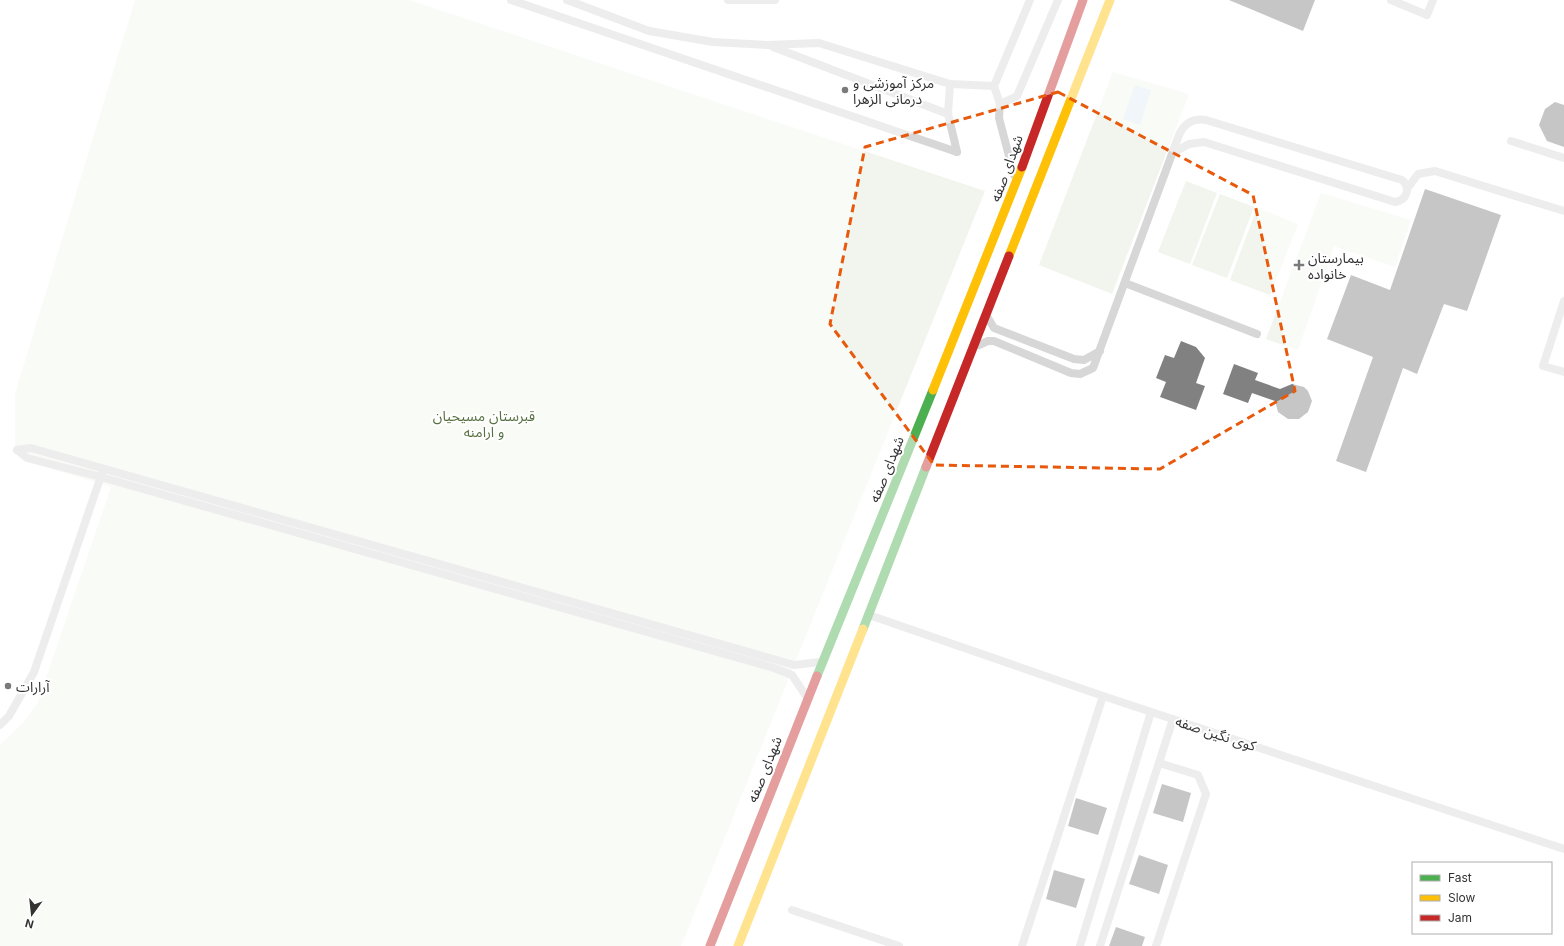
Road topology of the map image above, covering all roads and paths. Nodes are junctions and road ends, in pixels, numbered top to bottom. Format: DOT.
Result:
graph roads {
  1 [pos="511,0"];
  2 [pos="567,0"];
  3 [pos="728,0"];
  4 [pos="775,0"];
  5 [pos="1030,0"];
  6 [pos="1058,0"];
  7 [pos="1083,0"];
  8 [pos="1110,0"];
  9 [pos="1391,0"];
  10 [pos="1433,0"];
  11 [pos="768,45"];
  12 [pos="950,84"];
  13 [pos="994,86"];
  14 [pos="1000,104"];
  15 [pos="948,114"];
  16 [pos="1510,141"];
  17 [pos="1173,153"];
  18 [pos="1564,158"];
  19 [pos="1016,181"];
  20 [pos="1407,190"];
  21 [pos="1564,211"];
  22 [pos="1125,283"];
  23 [pos="1564,301"];
  24 [pos="987,315"];
  25 [pos="1561,324"];
  26 [pos="1257,334"];
  27 [pos="973,349"];
  28 [pos="1100,351"];
  29 [pos="1564,372"];
  30 [pos="103,468"];
  31 [pos="100,477"];
  32 [pos="868,614"];
  33 [pos="823,660"];
  34 [pos="1103,696"];
  35 [pos="808,699"];
  36 [pos="1151,712"];
  37 [pos="1173,719"];
  38 [pos="0,725"];
  39 [pos="1159,762"];
  40 [pos="1564,849"];
  41 [pos="734,885"];
  42 [pos="752,892"];
  43 [pos="792,910"];
  44 [pos="710,946"];
  45 [pos="738,946"];
  46 [pos="899,946"];
  47 [pos="1022,946"];
  48 [pos="1080,946"];
  49 [pos="1100,946"];
  50 [pos="1156,946"];
  1 -- 15 [label="lane"];
  2 -- 11 [label="lane"];
  3 -- 4 [label="lane"];
  5 -- 13 [label="lane"];
  6 -- 14 [label="lane"];
  7 -- 19 [label="main road, شهدای صفه"];
  8 -- 24 [label="main road"];
  9 -- 10 [label="lane"];
  11 -- 12 [label="lane"];
  11 -- 15 [label="lane"];
  12 -- 13 [label="lane"];
  12 -- 15 [label="lane"];
  13 -- 14 [label="lane"];
  14 -- 19 [label="lane"];
  16 -- 18 [label="lane"];
  17 -- 20 [label="lane"];
  17 -- 20 [label="lane"];
  17 -- 22 [label="lane"];
  19 -- 33 [label="main road, شهدای صفه"];
  20 -- 21 [label="lane"];
  22 -- 26 [label="lane"];
  22 -- 28 [label="lane"];
  23 -- 25 [label="lane"];
  24 -- 27 [label="main road"];
  24 -- 28 [label="lane"];
  25 -- 29 [label="lane"];
  27 -- 28 [label="lane"];
  27 -- 32 [label="main road"];
  30 -- 31 [label="lane"];
  30 -- 31 [label="lane"];
  30 -- 33 [label="lane"];
  31 -- 35 [label="lane"];
  31 -- 38 [label="lane"];
  32 -- 34 [label="lane, کوی نگین صفه"];
  32 -- 42 [label="main road"];
  33 -- 35 [label="main road, شهدای صفه"];
  34 -- 36 [label="lane, کوی نگین صفه"];
  34 -- 47 [label="lane"];
  35 -- 41 [label="main road, شهدای صفه"];
  36 -- 37 [label="lane, کوی نگین صفه"];
  36 -- 48 [label="lane"];
  37 -- 39 [label="lane"];
  37 -- 40 [label="lane, کوی نگین صفه"];
  39 -- 49 [label="lane"];
  39 -- 50 [label="lane"];
  41 -- 42 [label="main road"];
  41 -- 44 [label="main road, شهدای صفه"];
  42 -- 45 [label="main road"];
  43 -- 46 [label="lane"];
}
